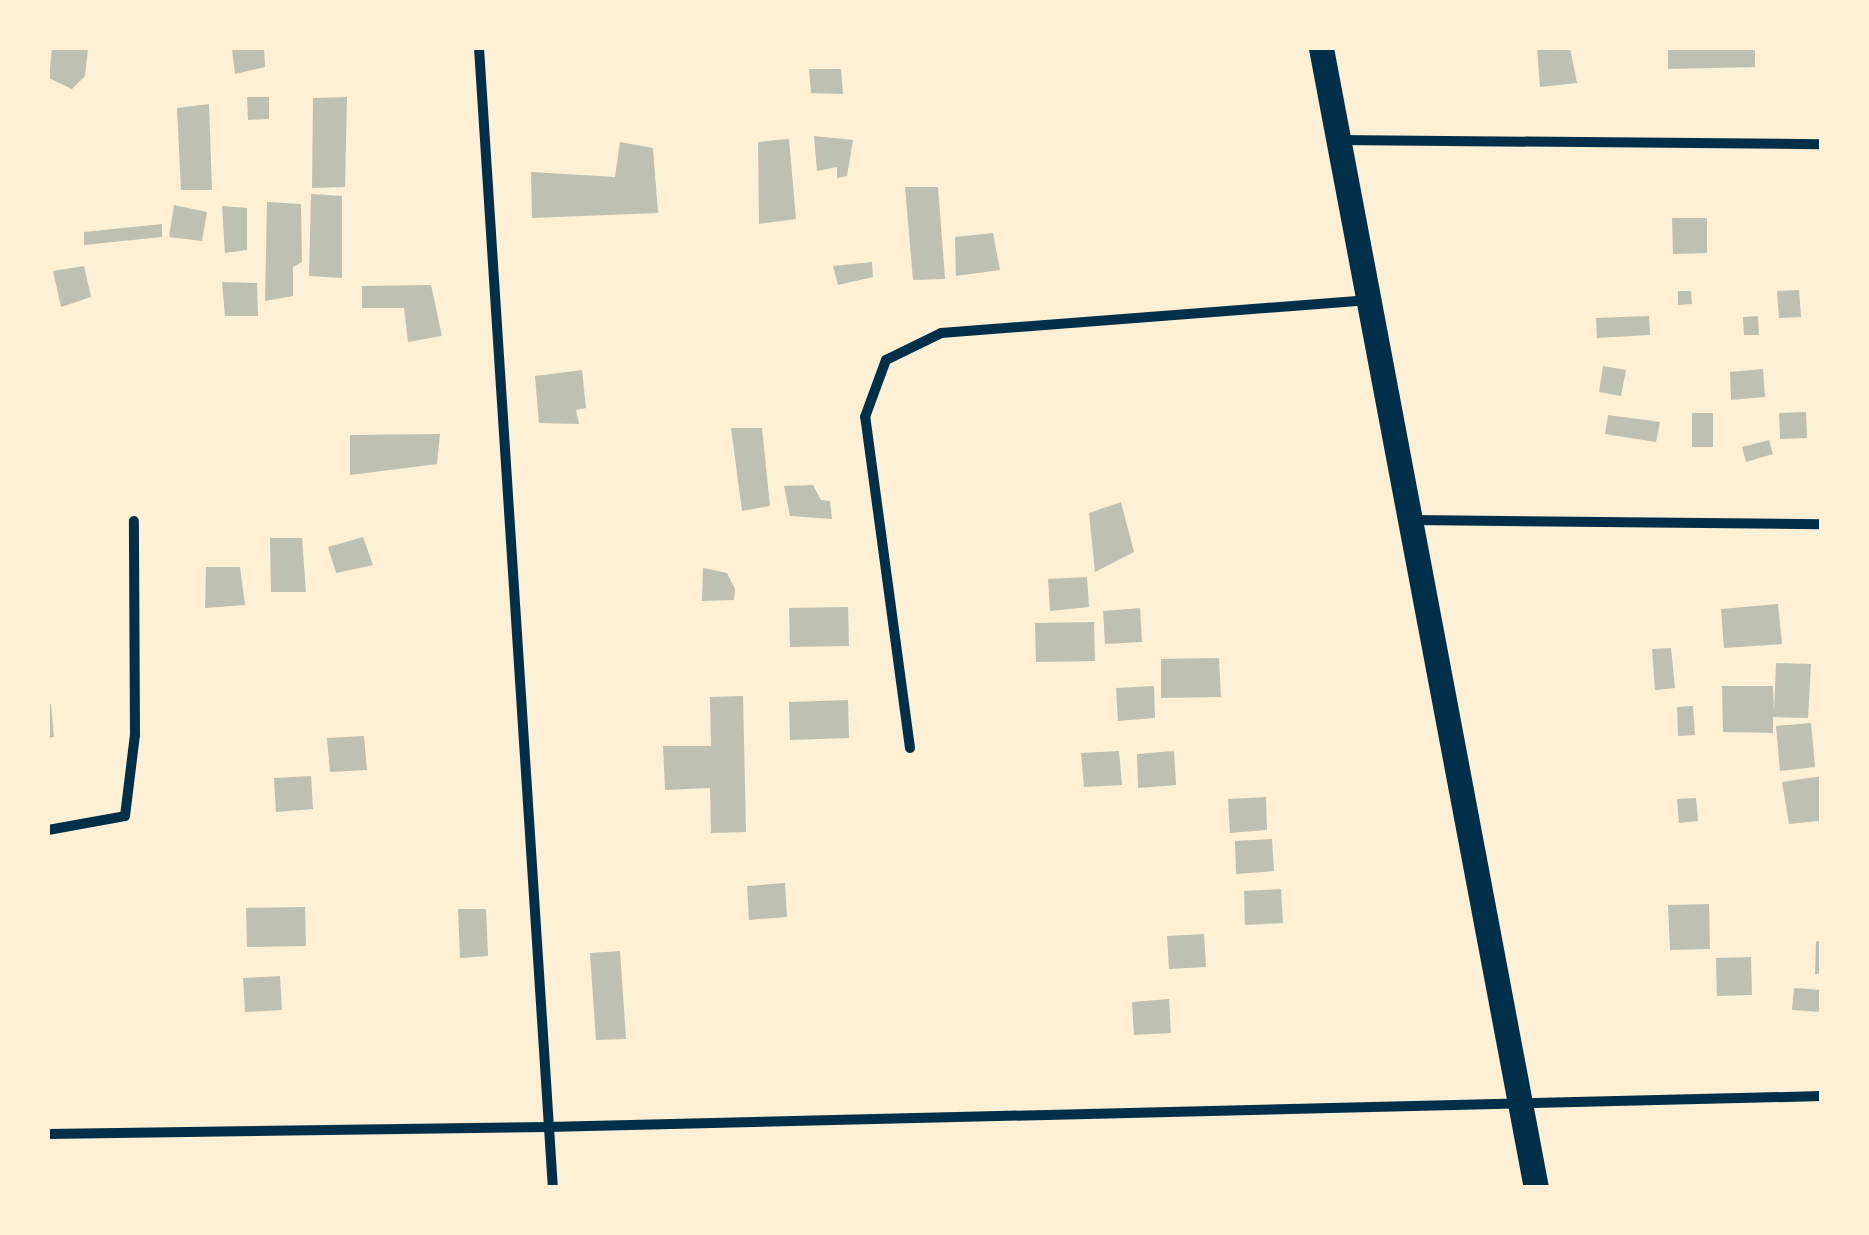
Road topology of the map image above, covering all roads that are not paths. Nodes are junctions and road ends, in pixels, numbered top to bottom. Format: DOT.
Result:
graph roads {
  1 [pos="478,48"];
  2 [pos="1322,48"];
  3 [pos="1338,140"];
  4 [pos="1822,144"];
  5 [pos="1368,300"];
  6 [pos="1409,520"];
  7 [pos="134,521"];
  8 [pos="1822,524"];
  9 [pos="910,748"];
  10 [pos="48,830"];
  11 [pos="1822,1096"];
  12 [pos="1521,1102"];
  13 [pos="548,1127"];
  14 [pos="48,1134"];
  15 [pos="553,1188"];
  16 [pos="1536,1188"];
  1 -- 13 [label="street"];
  2 -- 3 [label="main road"];
  3 -- 4 [label="street"];
  3 -- 5 [label="main road"];
  5 -- 6 [label="main road"];
  5 -- 9 [label="street"];
  6 -- 8 [label="street"];
  6 -- 12 [label="main road"];
  7 -- 10 [label="street"];
  11 -- 12 [label="street"];
  12 -- 13 [label="street"];
  12 -- 16 [label="main road"];
  13 -- 14 [label="street"];
  13 -- 15 [label="street"];
}
